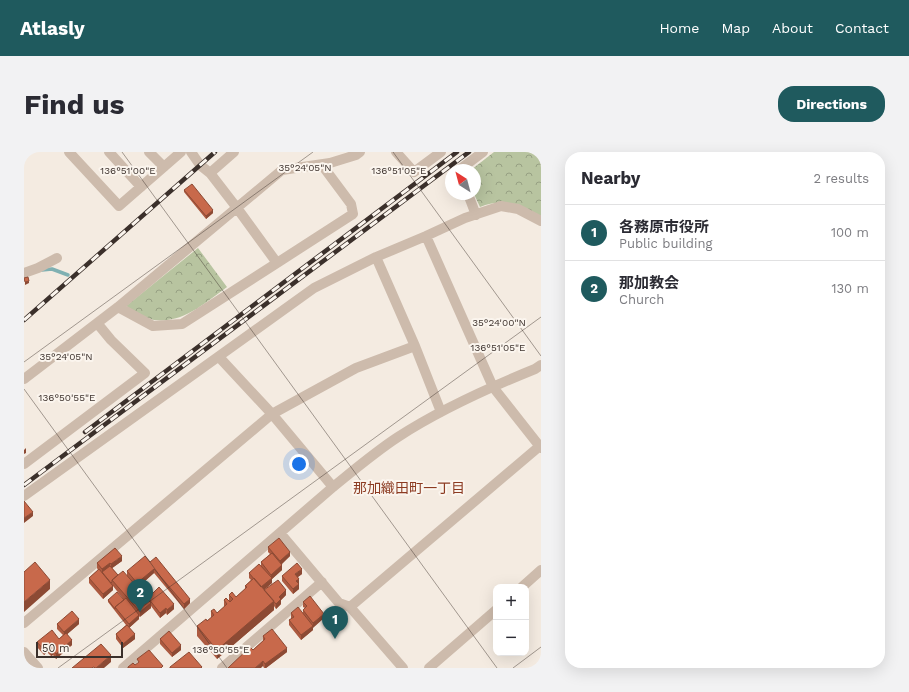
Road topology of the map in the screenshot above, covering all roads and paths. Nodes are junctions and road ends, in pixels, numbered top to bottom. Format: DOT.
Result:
graph roads {
  1 [pos="69,152"];
  2 [pos="109,152"];
  3 [pos="149,152"];
  4 [pos="181,152"];
  5 [pos="191,152"];
  6 [pos="234,152"];
  7 [pos="360,152"];
  8 [pos="396,152"];
  9 [pos="441,152"];
  10 [pos="483,152"];
  11 [pos="322,164"];
  12 [pos="466,164"];
  13 [pos="164,167"];
  14 [pos="210,174"];
  15 [pos="141,187"];
  16 [pos="470,200"];
  17 [pos="237,208"];
  18 [pos="476,214"];
  19 [pos="541,221"];
  20 [pos="426,236"];
  21 [pos="376,257"];
  22 [pos="56,258"];
  23 [pos="277,263"];
  24 [pos="24,273"];
  25 [pos="118,307"];
  26 [pos="97,323"];
  27 [pos="415,346"];
  28 [pos="219,357"];
  29 [pos="541,365"];
  30 [pos="24,379"];
  31 [pos="493,387"];
  32 [pos="441,412"];
  33 [pos="272,414"];
  34 [pos="540,446"];
  35 [pos="24,464"];
  36 [pos="333,487"];
  37 [pos="24,496"];
  38 [pos="280,533"];
  39 [pos="541,570"];
  40 [pos="322,582"];
  41 [pos="525,584"];
  42 [pos="350,607"];
  43 [pos="493,613"];
  44 [pos="24,623"];
  45 [pos="24,652"];
  46 [pos="38,668"];
  47 [pos="123,668"];
  48 [pos="222,668"];
  49 [pos="403,668"];
  50 [pos="429,668"];
  1 -- 15 [label="street"];
  2 -- 15 [label="street"];
  3 -- 13 [label="street"];
  4 -- 13 [label="street"];
  5 -- 14 [label="street"];
  6 -- 14 [label="street"];
  7 -- 11 [label="street"];
  8 -- 9 [label="street"];
  10 -- 12 [label="street"];
  11 -- 17 [label="street"];
  11 -- 23 [label="street"];
  13 -- 15 [label="street"];
  14 -- 17 [label="street"];
  16 -- 18 [label="street"];
  17 -- 23 [label="street"];
  17 -- 25 [label="street"];
  18 -- 19 [label="street"];
  18 -- 20 [label="street"];
  20 -- 21 [label="street"];
  20 -- 31 [label="street"];
  21 -- 27 [label="street"];
  21 -- 28 [label="street"];
  22 -- 24 [label="street"];
  23 -- 25 [label="street"];
  25 -- 26 [label="street"];
  26 -- 30 [label="street"];
  26 -- 35 [label="street"];
  27 -- 32 [label="street"];
  27 -- 33 [label="street"];
  28 -- 33 [label="street"];
  28 -- 37 [label="street"];
  29 -- 31 [label="street"];
  31 -- 32 [label="street"];
  31 -- 34 [label="street"];
  32 -- 36 [label="street"];
  33 -- 36 [label="street"];
  33 -- 44 [label="street"];
  34 -- 42 [label="street"];
  36 -- 38 [label="street"];
  38 -- 40 [label="street"];
  38 -- 47 [label="street"];
  39 -- 41 [label="street"];
  40 -- 42 [label="street"];
  40 -- 48 [label="street"];
  42 -- 49 [label="street"];
  43 -- 50 [label="street"];
  45 -- 46 [label="street"];
}
